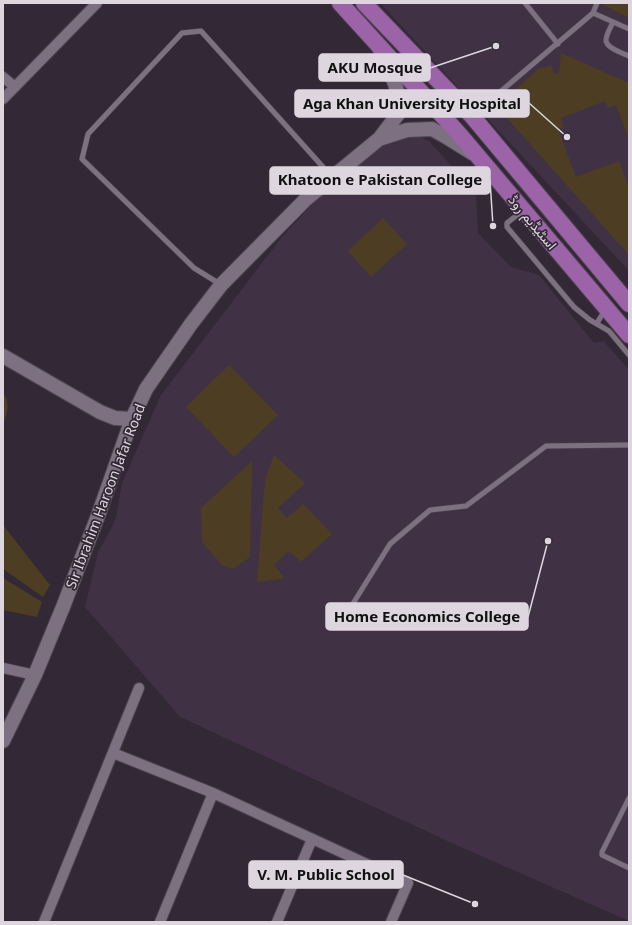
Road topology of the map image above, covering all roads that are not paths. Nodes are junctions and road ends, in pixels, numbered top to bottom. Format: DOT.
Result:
graph roads {
  1 [pos="97,3"];
  2 [pos="340,3"];
  3 [pos="364,3"];
  4 [pos="525,3"];
  5 [pos="598,3"];
  6 [pos="593,13"];
  7 [pos="613,22"];
  8 [pos="629,29"];
  9 [pos="376,42"];
  10 [pos="558,44"];
  11 [pos="629,56"];
  12 [pos="3,77"];
  13 [pos="14,87"];
  14 [pos="3,99"];
  15 [pos="472,116"];
  16 [pos="379,139"];
  17 [pos="480,158"];
  18 [pos="332,178"];
  19 [pos="523,210"];
  20 [pos="221,285"];
  21 [pos="625,300"];
  22 [pos="606,308"];
  23 [pos="596,323"];
  24 [pos="629,335"];
  25 [pos="629,355"];
  26 [pos="3,356"];
  27 [pos="132,419"];
  28 [pos="629,445"];
  29 [pos="349,610"];
  30 [pos="3,668"];
  31 [pos="35,675"];
  32 [pos="139,688"];
  33 [pos="3,742"];
  34 [pos="113,753"];
  35 [pos="213,793"];
  36 [pos="629,798"];
  37 [pos="312,839"];
  38 [pos="629,868"];
  39 [pos="44,922"];
  40 [pos="160,922"];
  41 [pos="277,922"];
  42 [pos="391,922"];
  1 -- 13 [label="street"];
  2 -- 9 [label="main road, اسٹیڈیم روڈ"];
  3 -- 15 [label="main road, اسٹیڈیم روڈ"];
  4 -- 10 [label="lane"];
  5 -- 6 [label="lane"];
  6 -- 7 [label="lane"];
  6 -- 10 [label="lane"];
  7 -- 8 [label="lane"];
  7 -- 11 [label="lane"];
  9 -- 16 [label="street"];
  9 -- 17 [label="main road, اسٹیڈیم روڈ"];
  10 -- 15 [label="lane"];
  12 -- 13 [label="street"];
  13 -- 14 [label="street"];
  15 -- 21 [label="main road, اسٹیڈیم روڈ"];
  16 -- 17 [label="street"];
  16 -- 18 [label="street, Sir Ibrahim Haroon Jafar Road"];
  17 -- 19 [label="main road, اسٹیڈیم روڈ"];
  18 -- 20 [label="street, Sir Ibrahim Haroon Jafar Road"];
  18 -- 20 [label="lane"];
  19 -- 22 [label="main road, اسٹیڈیم روڈ"];
  19 -- 23 [label="lane"];
  20 -- 27 [label="street, Sir Ibrahim Haroon Jafar Road"];
  21 -- 22 [label="main road"];
  22 -- 23 [label="lane"];
  22 -- 24 [label="main road, اسٹیڈیم روڈ"];
  23 -- 25 [label="lane"];
  26 -- 27 [label="street"];
  27 -- 31 [label="street, Sir Ibrahim Haroon Jafar Road"];
  28 -- 29 [label="lane"];
  30 -- 31 [label="street"];
  31 -- 33 [label="street, Sir Ibrahim Haroon Jafar Road"];
  32 -- 34 [label="street"];
  34 -- 35 [label="street"];
  34 -- 39 [label="street"];
  35 -- 37 [label="street"];
  35 -- 40 [label="street"];
  36 -- 38 [label="lane"];
  37 -- 41 [label="street"];
  37 -- 42 [label="street"];
}
